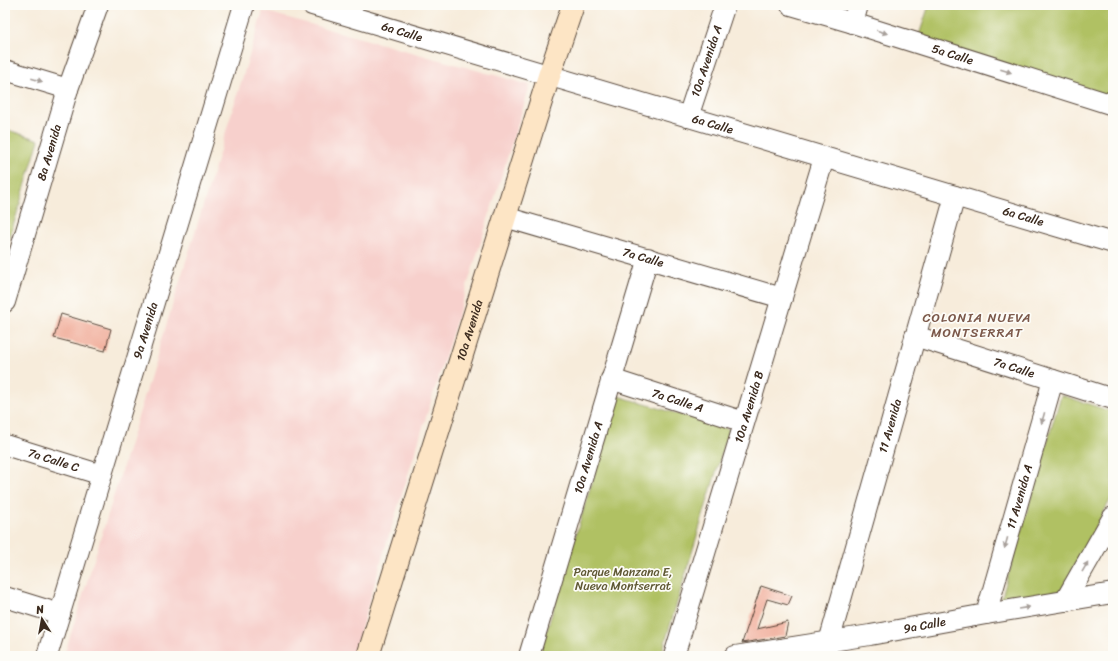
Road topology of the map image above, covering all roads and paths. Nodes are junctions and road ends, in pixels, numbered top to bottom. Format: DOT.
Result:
graph roads {
  1 [pos="98,5"];
  2 [pos="244,5"];
  3 [pos="312,5"];
  4 [pos="573,5"];
  5 [pos="725,5"];
  6 [pos="791,5"];
  7 [pos="856,14"];
  8 [pos="5,70"];
  9 [pos="549,76"];
  10 [pos="68,89"];
  11 [pos="1113,105"];
  12 [pos="688,117"];
  13 [pos="824,158"];
  14 [pos="955,196"];
  15 [pos="505,217"];
  16 [pos="1113,243"];
  17 [pos="648,258"];
  18 [pos="782,298"];
  19 [pos="5,302"];
  20 [pos="915,336"];
  21 [pos="611,379"];
  22 [pos="1053,380"];
  23 [pos="1113,400"];
  24 [pos="744,422"];
  25 [pos="5,445"];
  26 [pos="102,475"];
  27 [pos="1113,517"];
  28 [pos="1113,593"];
  29 [pos="5,597"];
  30 [pos="1066,601"];
  31 [pos="60,614"];
  32 [pos="986,614"];
  33 [pos="827,649"];
  34 [pos="47,656"];
  35 [pos="368,656"];
  36 [pos="529,656"];
  37 [pos="674,656"];
  38 [pos="735,656"];
  1 -- 10 [label="street, 8a Avenida"];
  2 -- 26 [label="street, 9a Avenida"];
  3 -- 9 [label="street, 6a Calle"];
  4 -- 9 [label="street, 10a Avenida"];
  5 -- 12 [label="street, 10a Avenida A"];
  6 -- 7 [label="street, 5a Calle"];
  7 -- 11 [label="street, 5a Calle, one-way"];
  8 -- 10 [label="street, one-way"];
  9 -- 12 [label="street, 6a Calle"];
  9 -- 15 [label="street, 10a Avenida"];
  10 -- 19 [label="street, 8a Avenida"];
  12 -- 13 [label="street, 6a Calle"];
  13 -- 14 [label="street, 6a Calle"];
  13 -- 18 [label="street, 10a Avenida B"];
  14 -- 16 [label="street, 6a Calle"];
  14 -- 20 [label="street, 11 Avenida"];
  15 -- 17 [label="street, 7a Calle"];
  15 -- 35 [label="street, 10a Avenida"];
  17 -- 18 [label="street, 7a Calle"];
  17 -- 21 [label="street, 10a Avenida A"];
  18 -- 24 [label="street, 10a Avenida B"];
  20 -- 22 [label="street, 7a Calle"];
  20 -- 33 [label="street, 11 Avenida"];
  21 -- 24 [label="street, 7a Calle A"];
  21 -- 36 [label="street, 10a Avenida A"];
  22 -- 23 [label="street, 7a Calle"];
  22 -- 32 [label="street, 11 Avenida A, one-way"];
  24 -- 37 [label="street, 10a Avenida B"];
  25 -- 26 [label="street, 7a Calle C"];
  26 -- 31 [label="street, 9a Avenida"];
  30 -- 27 [label="street, one-way"];
  28 -- 30 [label="street, 9a Calle"];
  29 -- 31 [label="street"];
  32 -- 30 [label="street, 9a Calle, one-way"];
  31 -- 34 [label="street, 9a Avenida"];
  32 -- 33 [label="street, 9a Calle"];
  33 -- 38 [label="street, 9a Calle"];
}
